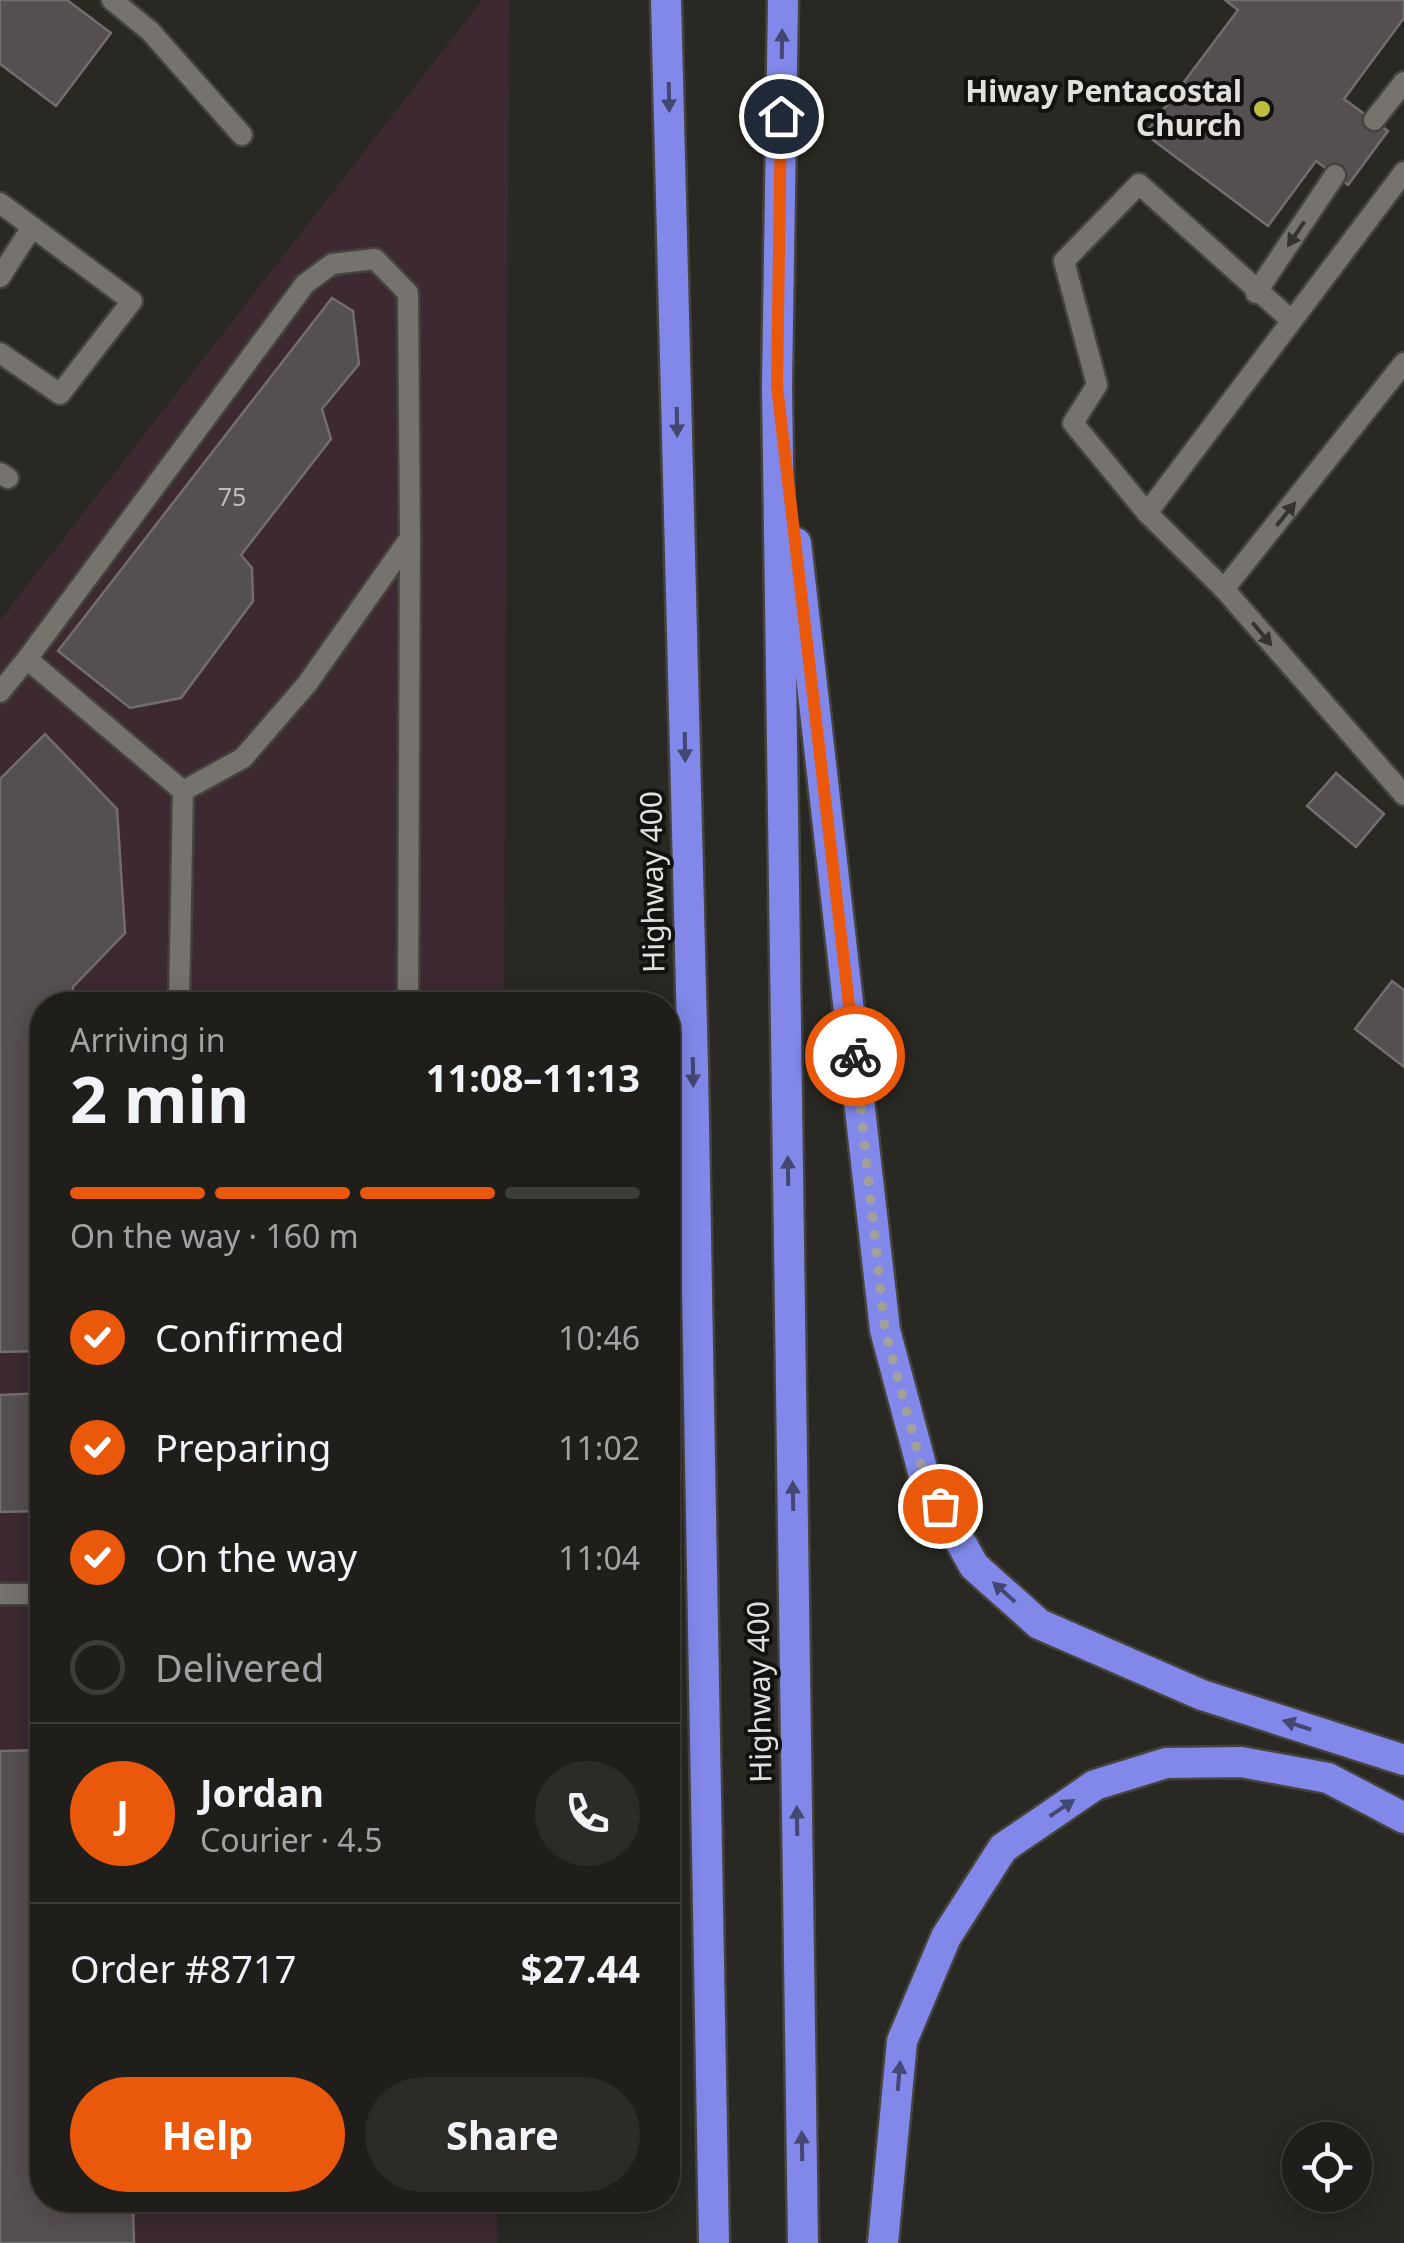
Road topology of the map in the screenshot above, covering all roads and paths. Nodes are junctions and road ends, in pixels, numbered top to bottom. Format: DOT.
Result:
graph roads {
  1 [pos="112,0"];
  2 [pos="666,0"];
  3 [pos="783,0"];
  4 [pos="1404,82"];
  5 [pos="1374,120"];
  6 [pos="242,134"];
  7 [pos="1404,172"];
  8 [pos="1335,175"];
  9 [pos="0,203"];
  10 [pos="32,227"];
  11 [pos="0,277"];
  12 [pos="1256,293"];
  13 [pos="1290,320"];
  14 [pos="0,353"];
  15 [pos="1404,363"];
  16 [pos="777,386"];
  17 [pos="1146,513"];
  18 [pos="410,538"];
  19 [pos="1224,589"];
  20 [pos="27,659"];
  21 [pos="0,692"];
  22 [pos="182,791"];
  23 [pos="1404,795"];
  24 [pos="178,992"];
  25 [pos="408,992"];
  26 [pos="0,1594"];
  27 [pos="30,1594"];
  28 [pos="1399,1761"];
  29 [pos="1404,1818"];
  30 [pos="714,2243"];
  31 [pos="803,2243"];
  32 [pos="883,2243"];
  1 -- 6 [label="lane"];
  2 -- 30 [label="highway, Highway 400, one-way"];
  16 -- 3 [label="highway, Highway 400, one-way"];
  4 -- 5 [label="lane"];
  7 -- 13 [label="lane"];
  8 -- 12 [label="lane, one-way"];
  9 -- 10 [label="lane"];
  10 -- 11 [label="lane"];
  10 -- 14 [label="lane"];
  12 -- 13 [label="lane"];
  12 -- 17 [label="lane"];
  13 -- 17 [label="lane"];
  19 -- 15 [label="lane, one-way"];
  28 -- 16 [label="highway, one-way"];
  31 -- 16 [label="highway, Highway 400, one-way"];
  17 -- 19 [label="lane"];
  18 -- 20 [label="lane"];
  18 -- 22 [label="lane"];
  18 -- 25 [label="lane"];
  19 -- 23 [label="lane, one-way"];
  20 -- 21 [label="lane"];
  20 -- 22 [label="lane"];
  22 -- 24 [label="lane"];
  26 -- 27 [label="lane"];
  32 -- 29 [label="highway, one-way"];
}
